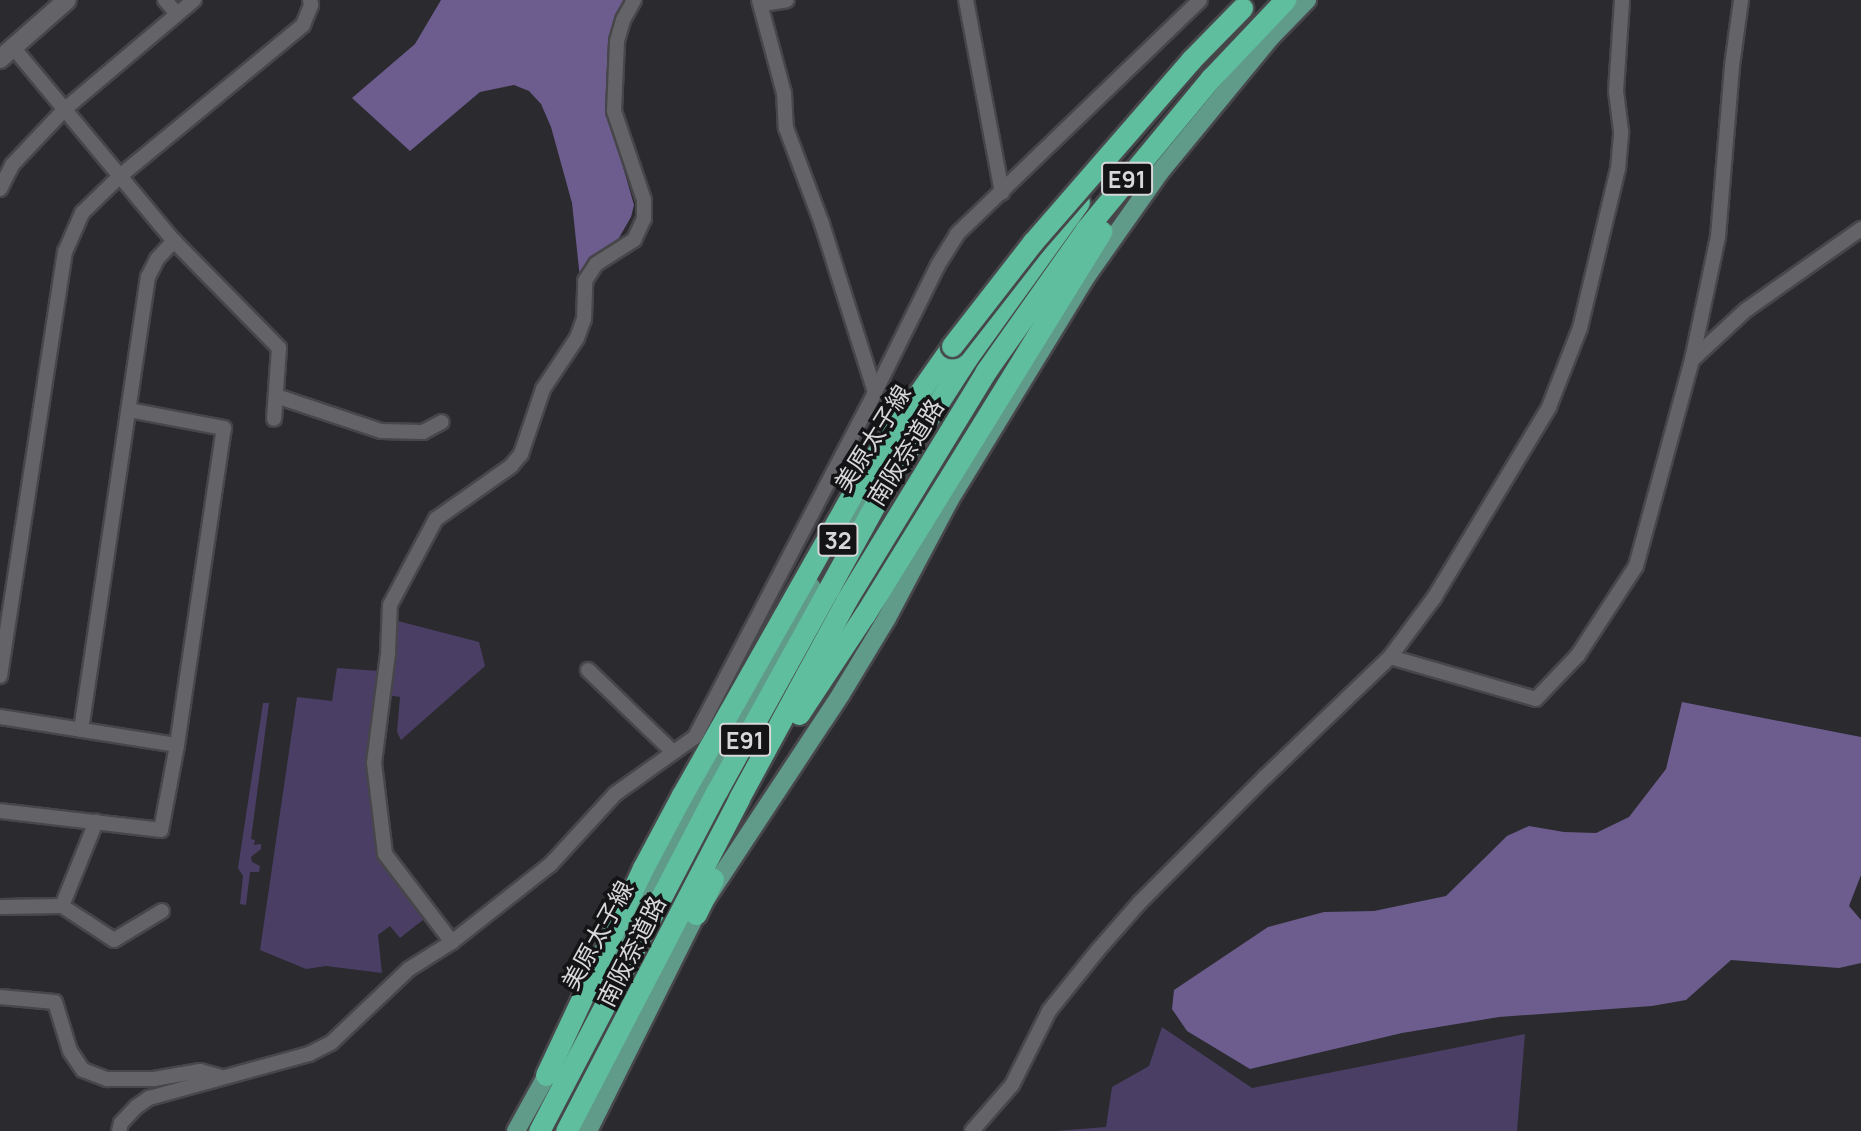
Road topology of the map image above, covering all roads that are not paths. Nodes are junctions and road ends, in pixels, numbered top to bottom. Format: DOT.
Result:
graph roads {
  1 [pos="67,0"];
  2 [pos="165,0"];
  3 [pos="194,0"];
  4 [pos="310,0"];
  5 [pos="634,0"];
  6 [pos="787,0"];
  7 [pos="967,0"];
  8 [pos="1200,0"];
  9 [pos="1285,0"];
  10 [pos="1307,0"];
  11 [pos="1622,0"];
  12 [pos="1741,0"];
  13 [pos="761,2"];
  14 [pos="1243,3"];
  15 [pos="177,15"];
  16 [pos="5,50"];
  17 [pos="1211,78"];
  18 [pos="65,109"];
  19 [pos="120,176"];
  20 [pos="0,189"];
  21 [pos="1002,192"];
  22 [pos="1861,229"];
  23 [pos="174,241"];
  24 [pos="1692,360"];
  25 [pos="875,393"];
  26 [pos="276,396"];
  27 [pos="129,411"];
  28 [pos="274,418"];
  29 [pos="442,422"];
  30 [pos="1390,657"];
  31 [pos="588,670"];
  32 [pos="0,676"];
  33 [pos="0,717"];
  34 [pos="81,730"];
  35 [pos="177,745"];
  36 [pos="673,752"];
  37 [pos="0,811"];
  38 [pos="96,822"];
  39 [pos="62,906"];
  40 [pos="0,907"];
  41 [pos="162,911"];
  42 [pos="696,914"];
  43 [pos="452,942"];
  44 [pos="0,997"];
  45 [pos="546,1075"];
  46 [pos="222,1077"];
  47 [pos="119,1131"];
  48 [pos="516,1131"];
  49 [pos="539,1131"];
  50 [pos="566,1131"];
  51 [pos="588,1131"];
  52 [pos="972,1131"];
  1 -- 16 [label="street"];
  2 -- 15 [label="street"];
  3 -- 15 [label="street"];
  4 -- 19 [label="street"];
  5 -- 43 [label="street"];
  6 -- 13 [label="street"];
  7 -- 21 [label="street"];
  8 -- 21 [label="street"];
  9 -- 17 [label="highway, 南阪奈道路 / E91"];
  10 -- 42 [label="main road"];
  11 -- 30 [label="street"];
  12 -- 24 [label="street"];
  13 -- 25 [label="street"];
  14 -- 45 [label="main road, 美原太子線 / 32"];
  14 -- 45 [label="highway, bridge"];
  14 -- 49 [label="highway, 南阪奈道路 / E91, bridge"];
  15 -- 18 [label="street"];
  16 -- 18 [label="street"];
  17 -- 42 [label="highway"];
  17 -- 50 [label="highway, 南阪奈道路 / E91"];
  18 -- 19 [label="street"];
  18 -- 20 [label="street"];
  19 -- 23 [label="street"];
  19 -- 32 [label="street"];
  21 -- 25 [label="street"];
  22 -- 24 [label="street"];
  23 -- 26 [label="street"];
  23 -- 27 [label="street"];
  24 -- 30 [label="street"];
  25 -- 36 [label="street"];
  26 -- 28 [label="street"];
  26 -- 29 [label="street"];
  27 -- 34 [label="street"];
  27 -- 35 [label="street"];
  30 -- 52 [label="street"];
  31 -- 36 [label="street"];
  33 -- 34 [label="street"];
  34 -- 35 [label="street"];
  35 -- 38 [label="street"];
  36 -- 43 [label="street"];
  37 -- 38 [label="street"];
  38 -- 39 [label="street"];
  39 -- 40 [label="street"];
  39 -- 41 [label="street"];
  42 -- 51 [label="main road"];
  43 -- 46 [label="street"];
  44 -- 46 [label="street"];
  45 -- 48 [label="main road, 美原太子線 / 32"];
  46 -- 47 [label="street"];
}
